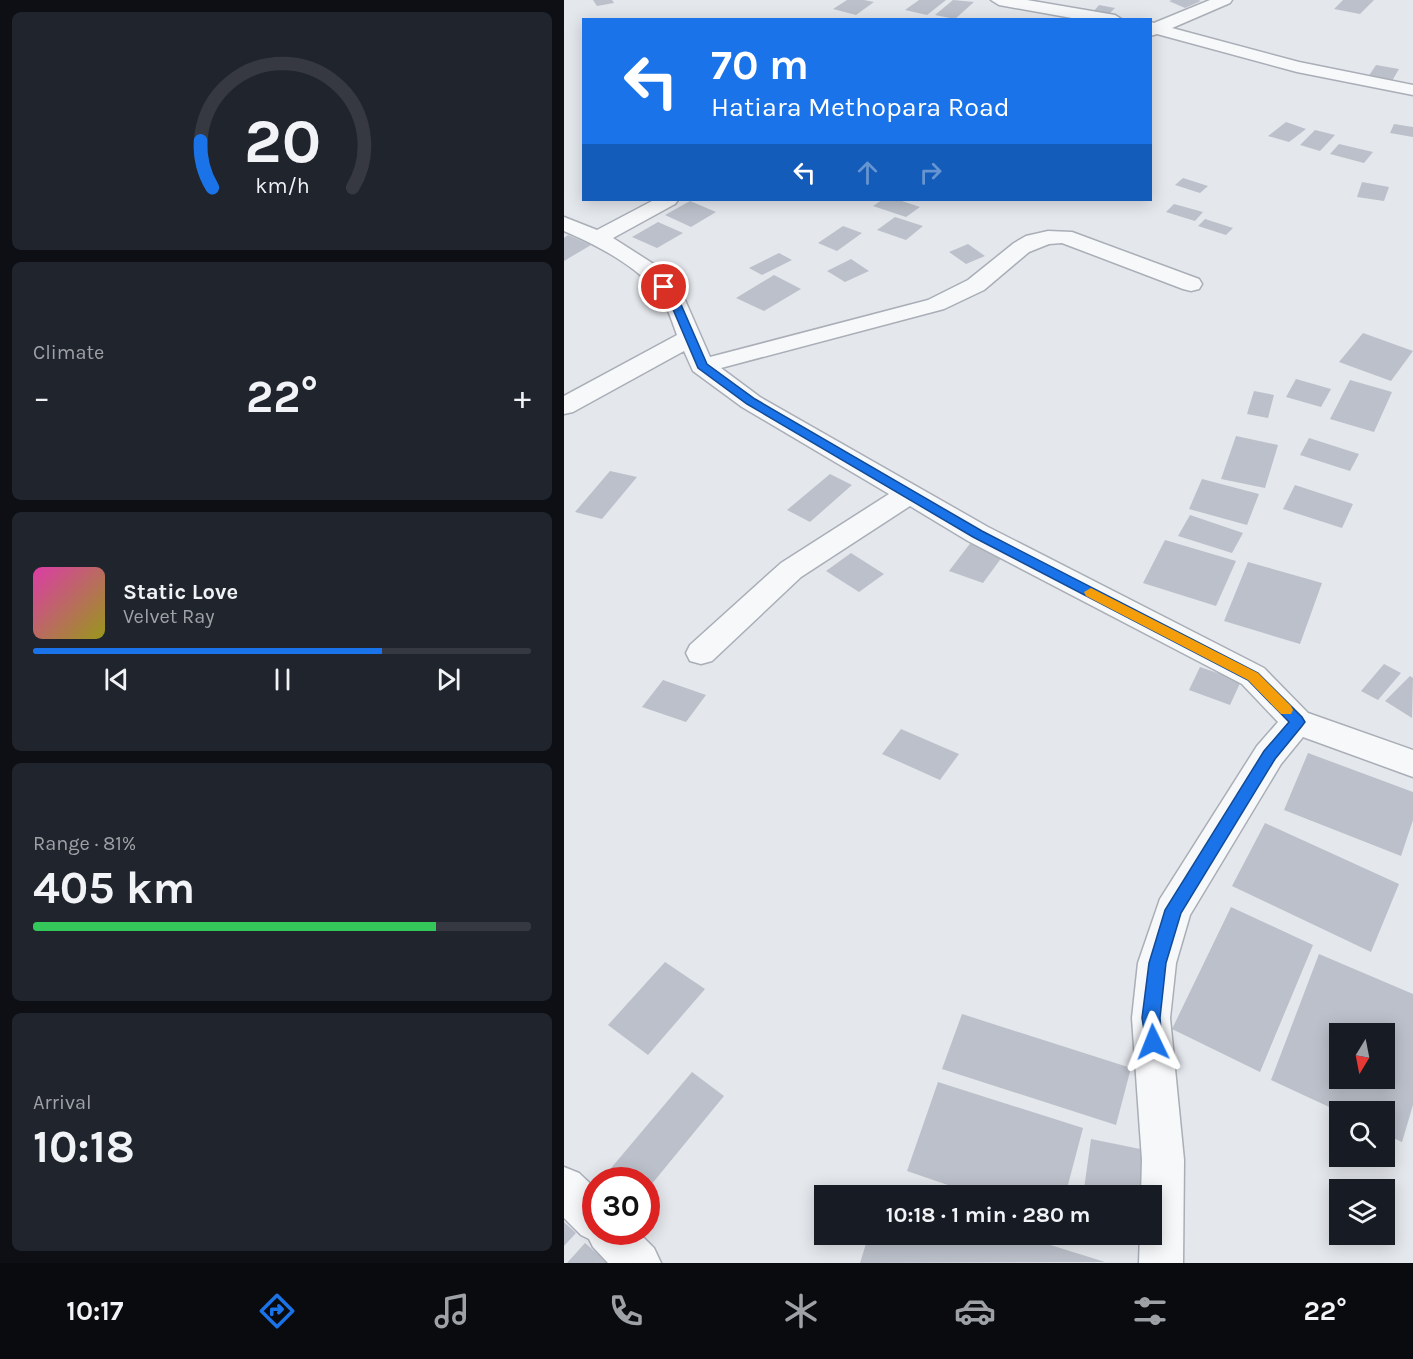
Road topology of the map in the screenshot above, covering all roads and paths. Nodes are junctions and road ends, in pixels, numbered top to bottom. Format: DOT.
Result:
graph roads {
  1 [pos="999,0"];
  2 [pos="1224,0"];
  3 [pos="1104,18"];
  4 [pos="1152,29"];
  5 [pos="1413,90"];
  6 [pos="666,201"];
  7 [pos="564,223"];
  8 [pos="598,238"];
  9 [pos="1191,284"];
  10 [pos="690,338"];
  11 [pos="702,366"];
  12 [pos="564,406"];
  13 [pos="909,494"];
  14 [pos="701,653"];
  15 [pos="1297,722"];
  16 [pos="1413,764"];
  17 [pos="564,1188"];
  18 [pos="582,1206"];
  19 [pos="621,1245"];
  20 [pos="639,1263"];
  21 [pos="1161,1263"];
  1 -- 3 [label="street"];
  2 -- 4 [label="street"];
  4 -- 5 [label="street"];
  6 -- 8 [label="street"];
  7 -- 8 [label="street"];
  8 -- 10 [label="street"];
  9 -- 11 [label="street"];
  10 -- 11 [label="street"];
  10 -- 12 [label="street"];
  11 -- 13 [label="street"];
  13 -- 14 [label="street"];
  13 -- 15 [label="street"];
  15 -- 16 [label="street"];
  15 -- 21 [label="street"];
  17 -- 18 [label="street"];
  19 -- 20 [label="street"];
}
